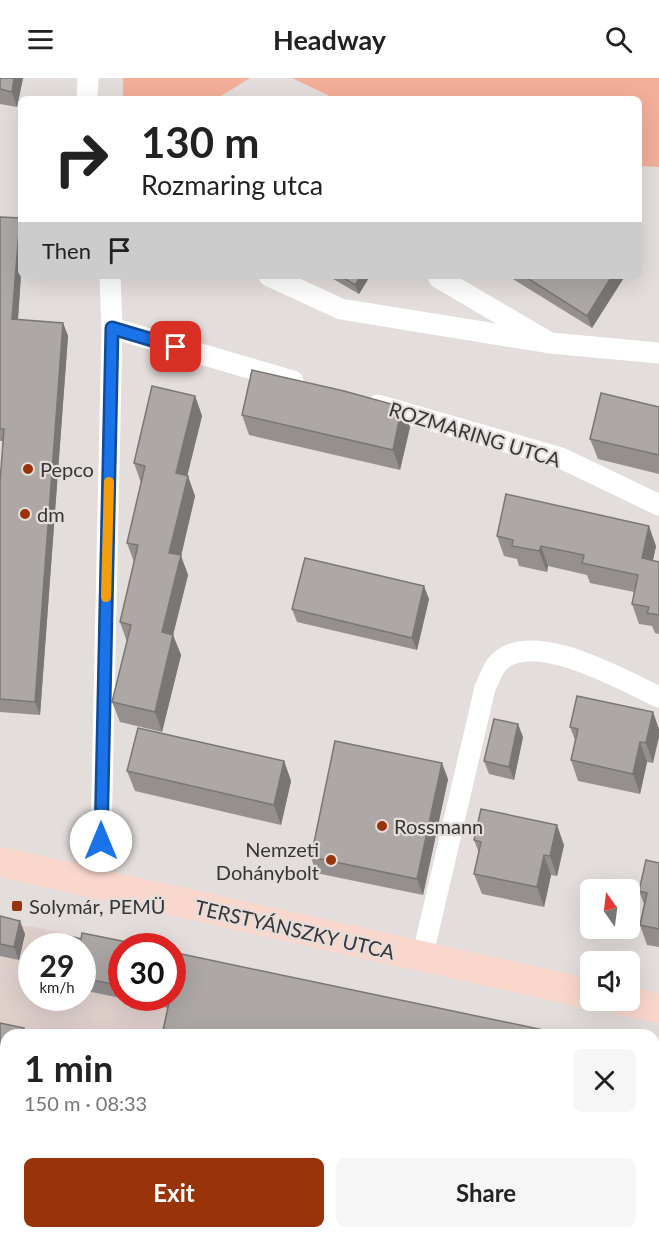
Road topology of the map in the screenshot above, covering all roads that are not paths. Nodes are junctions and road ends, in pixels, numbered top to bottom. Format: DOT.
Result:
graph roads {
  1 [pos="88,78"];
  2 [pos="87,96"];
  3 [pos="110,279"];
  4 [pos="276,279"];
  5 [pos="441,279"];
  6 [pos="112,328"];
  7 [pos="550,343"];
  8 [pos="659,353"];
  9 [pos="310,386"];
  10 [pos="355,399"];
  11 [pos="659,505"];
  12 [pos="659,697"];
  13 [pos="0,862"];
  14 [pos="100,884"];
  15 [pos="422,957"];
  16 [pos="580,992"];
  17 [pos="640,1004"];
  18 [pos="659,1008"];
  1 -- 2 [label="street"];
  3 -- 6 [label="street"];
  4 -- 7 [label="street"];
  5 -- 7 [label="street"];
  6 -- 9 [label="street"];
  6 -- 14 [label="street"];
  7 -- 8 [label="street"];
  10 -- 11 [label="street, ROZMARING UTCA"];
  12 -- 15 [label="street"];
  13 -- 14 [label="main road, TERSTYÁNSZKY UTCA"];
  14 -- 15 [label="main road, TERSTYÁNSZKY UTCA"];
  15 -- 16 [label="main road, TERSTYÁNSZKY UTCA"];
  17 -- 18 [label="main road"];
}
